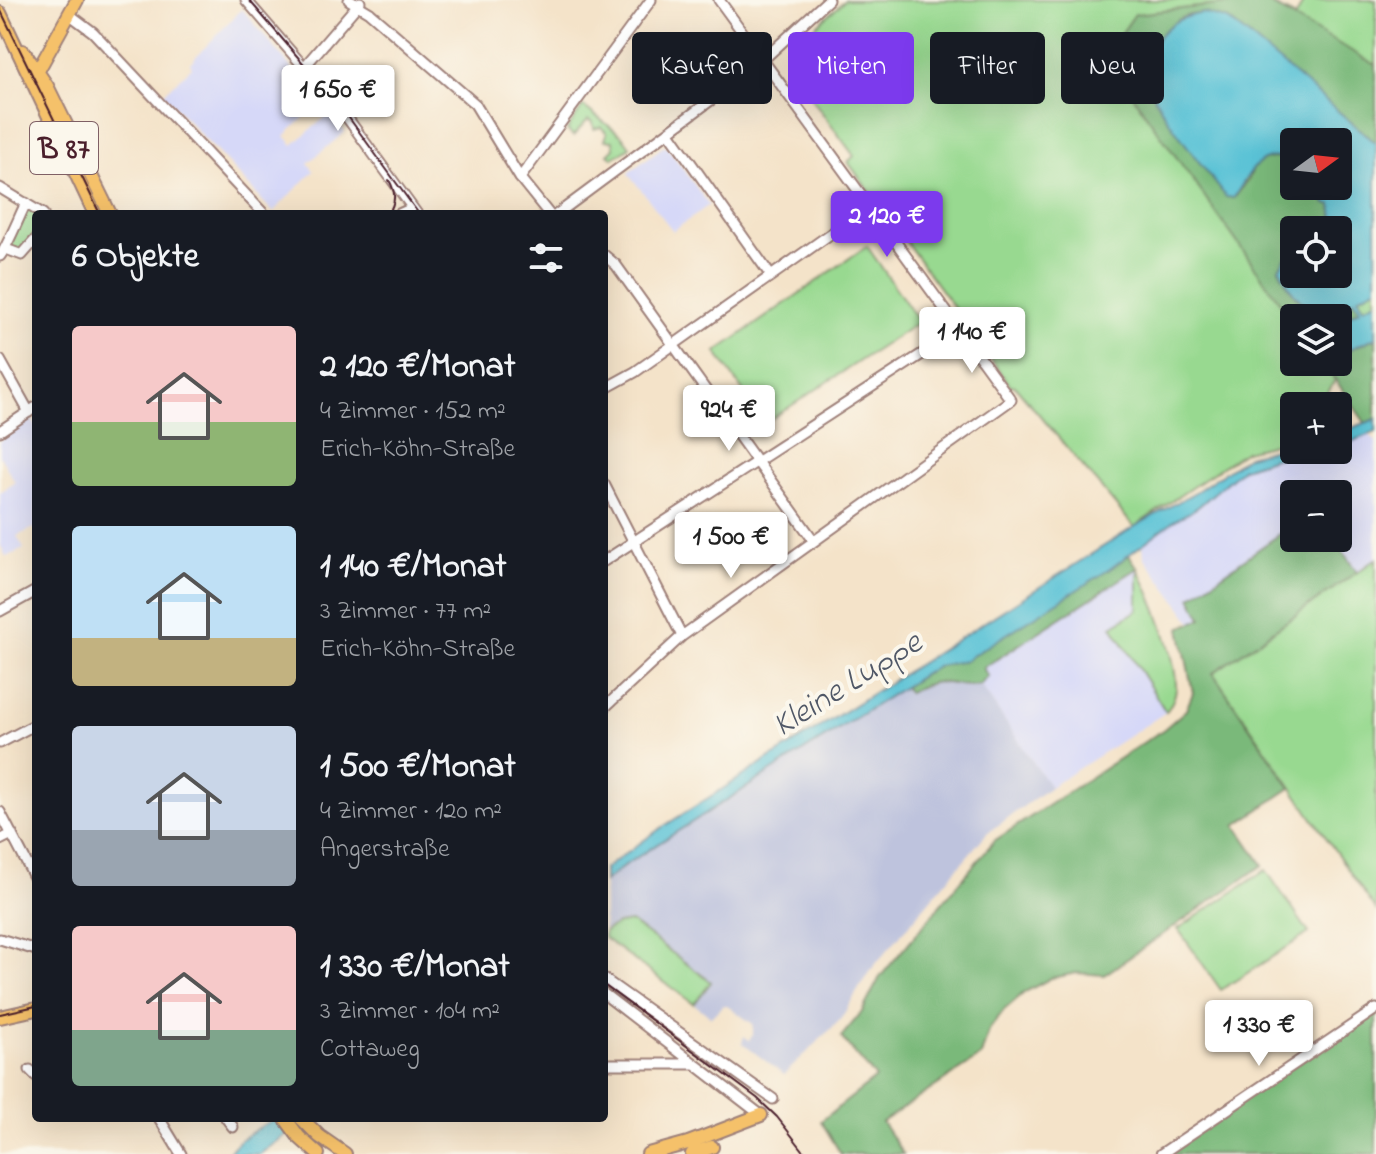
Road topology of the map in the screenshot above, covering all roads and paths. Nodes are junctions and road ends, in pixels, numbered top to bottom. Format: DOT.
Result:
graph roads {
  1 [pos="77,0"];
  2 [pos="246,0"];
  3 [pos="651,0"];
  4 [pos="719,0"];
  5 [pos="828,0"];
  6 [pos="356,2"];
  7 [pos="0,13"];
  8 [pos="69,14"];
  9 [pos="742,32"];
  10 [pos="51,45"];
  11 [pos="18,46"];
  12 [pos="772,51"];
  13 [pos="305,66"];
  14 [pos="38,70"];
  15 [pos="772,74"];
  16 [pos="32,83"];
  17 [pos="705,104"];
  18 [pos="669,132"];
  19 [pos="520,178"];
  20 [pos="0,188"];
  21 [pos="26,203"];
  22 [pos="870,206"];
  23 [pos="37,210"];
  24 [pos="93,210"];
  25 [pos="108,210"];
  26 [pos="260,210"];
  27 [pos="414,210"];
  28 [pos="546,210"];
  29 [pos="562,210"];
  30 [pos="32,244"];
  31 [pos="3,252"];
  32 [pos="608,258"];
  33 [pos="771,276"];
  34 [pos="959,330"];
  35 [pos="674,345"];
  36 [pos="0,360"];
  37 [pos="608,387"];
  38 [pos="32,409"];
  39 [pos="0,431"];
  40 [pos="756,463"];
  41 [pos="608,492"];
  42 [pos="634,541"];
  43 [pos="814,541"];
  44 [pos="608,558"];
  45 [pos="32,593"];
  46 [pos="0,611"];
  47 [pos="682,636"];
  48 [pos="608,704"];
  49 [pos="32,726"];
  50 [pos="0,743"];
  51 [pos="0,812"];
  52 [pos="12,834"];
  53 [pos="0,840"];
  54 [pos="32,873"];
  55 [pos="0,939"];
  56 [pos="32,949"];
  57 [pos="608,982"];
  58 [pos="608,997"];
  59 [pos="32,1009"];
  60 [pos="1376,1009"];
  61 [pos="0,1017"];
  62 [pos="608,1064"];
  63 [pos="695,1064"];
  64 [pos="773,1099"];
  65 [pos="761,1115"];
  66 [pos="161,1122"];
  67 [pos="229,1122"];
  68 [pos="300,1124"];
  69 [pos="233,1127"];
  70 [pos="712,1147"];
  71 [pos="181,1154"];
  72 [pos="318,1154"];
  73 [pos="345,1154"];
  74 [pos="648,1154"];
  75 [pos="692,1154"];
  76 [pos="1161,1154"];
  1 -- 8 [label="main road, B 87"];
  2 -- 13 [label="street"];
  3 -- 19 [label="street"];
  4 -- 9 [label="street"];
  5 -- 12 [label="street"];
  6 -- 13 [label="street"];
  6 -- 19 [label="street"];
  7 -- 11 [label="main road"];
  8 -- 10 [label="main road, B 87"];
  8 -- 26 [label="street"];
  10 -- 11 [label="main road"];
  10 -- 14 [label="main road, B 87"];
  11 -- 14 [label="main road"];
  11 -- 16 [label="main road"];
  13 -- 27 [label="street"];
  14 -- 16 [label="main road, B 87"];
  14 -- 25 [label="main road, B 87"];
  15 -- 22 [label="street"];
  16 -- 24 [label="main road, B 87"];
  17 -- 18 [label="street"];
  18 -- 29 [label="street"];
  18 -- 33 [label="street"];
  19 -- 28 [label="street"];
  20 -- 21 [label="street"];
  21 -- 23 [label="street"];
  21 -- 31 [label="street"];
  22 -- 33 [label="street"];
  22 -- 34 [label="street"];
  30 -- 31 [label="street"];
  32 -- 35 [label="street"];
  33 -- 35 [label="street"];
  34 -- 40 [label="street"];
  34 -- 43 [label="street"];
  35 -- 37 [label="street"];
  35 -- 40 [label="street"];
  36 -- 38 [label="street"];
  38 -- 39 [label="street"];
  40 -- 42 [label="street"];
  40 -- 43 [label="street"];
  41 -- 42 [label="street"];
  42 -- 44 [label="street"];
  42 -- 47 [label="street"];
  43 -- 47 [label="street"];
  45 -- 46 [label="street"];
  47 -- 48 [label="street"];
  49 -- 50 [label="street"];
  51 -- 52 [label="street"];
  52 -- 53 [label="street"];
  52 -- 54 [label="street"];
  55 -- 56 [label="street"];
  57 -- 64 [label="street"];
  58 -- 63 [label="street"];
  59 -- 61 [label="main road"];
  60 -- 76 [label="street"];
  62 -- 63 [label="street"];
  63 -- 65 [label="street"];
  65 -- 74 [label="main road"];
  66 -- 71 [label="street"];
  67 -- 69 [label="street"];
  68 -- 72 [label="main road"];
  68 -- 73 [label="main road"];
  70 -- 75 [label="main road"];
}
